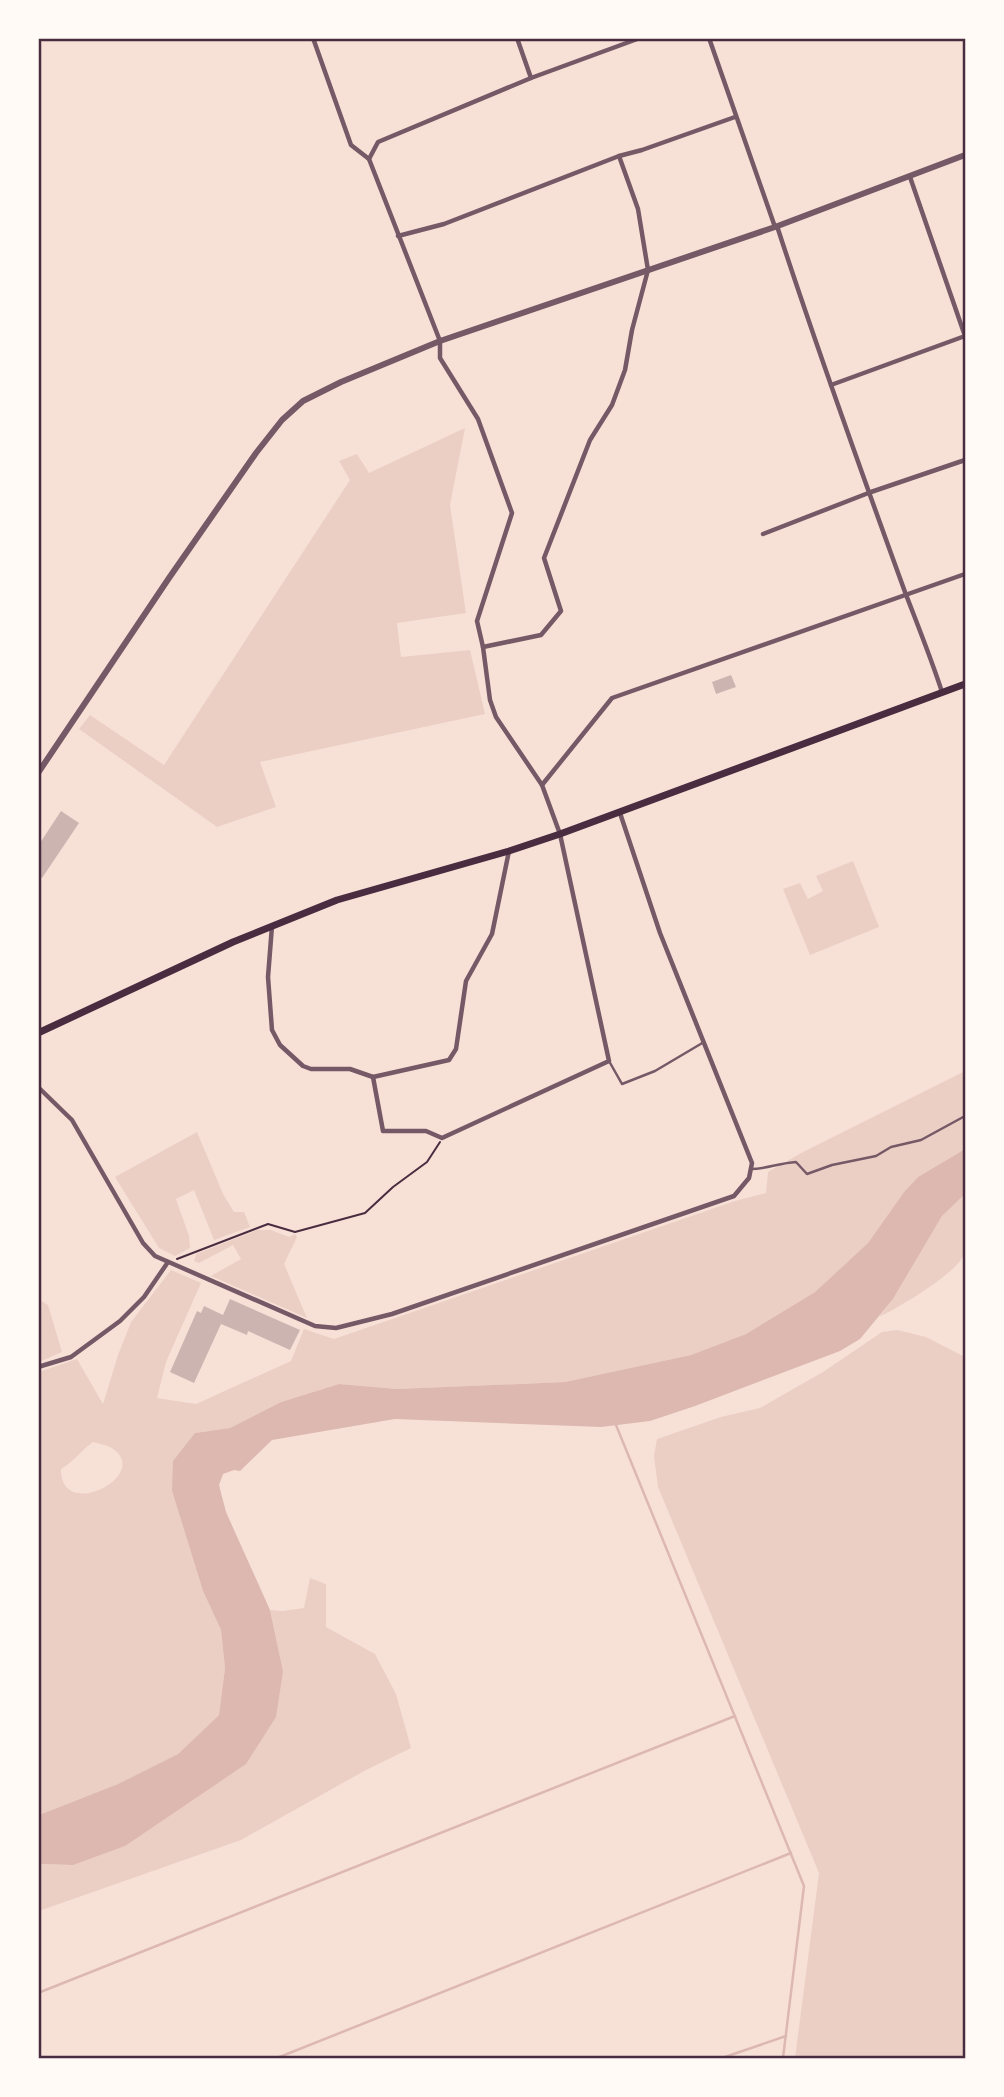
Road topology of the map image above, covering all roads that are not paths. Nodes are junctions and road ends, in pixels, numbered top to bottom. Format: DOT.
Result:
graph roads {
  1 [pos="313,38"];
  2 [pos="517,38"];
  3 [pos="640,38"];
  4 [pos="709,38"];
  5 [pos="531,78"];
  6 [pos="736,117"];
  7 [pos="965,155"];
  8 [pos="619,156"];
  9 [pos="369,159"];
  10 [pos="910,177"];
  11 [pos="776,226"];
  12 [pos="398,236"];
  13 [pos="648,270"];
  14 [pos="965,336"];
  15 [pos="440,341"];
  16 [pos="831,384"];
  17 [pos="965,460"];
  18 [pos="870,492"];
  19 [pos="763,534"];
  20 [pos="965,574"];
  21 [pos="906,595"];
  22 [pos="483,647"];
  23 [pos="965,684"];
  24 [pos="943,693"];
  25 [pos="38,773"];
  26 [pos="542,785"];
  27 [pos="620,813"];
  28 [pos="560,834"];
  29 [pos="509,851"];
  30 [pos="272,925"];
  31 [pos="38,1033"];
  32 [pos="704,1042"];
  33 [pos="609,1061"];
  34 [pos="373,1077"];
  35 [pos="39,1087"];
  36 [pos="965,1116"];
  37 [pos="751,1169"];
  38 [pos="168,1262"];
  39 [pos="38,1367"];
  1 -- 9 [label="street"];
  2 -- 5 [label="street"];
  3 -- 5 [label="street"];
  4 -- 6 [label="street"];
  5 -- 9 [label="street"];
  6 -- 8 [label="street"];
  6 -- 11 [label="street"];
  7 -- 10 [label="street"];
  8 -- 12 [label="street"];
  8 -- 13 [label="street"];
  9 -- 12 [label="street"];
  10 -- 11 [label="street"];
  10 -- 14 [label="street"];
  11 -- 13 [label="street"];
  11 -- 16 [label="street"];
  12 -- 15 [label="street"];
  13 -- 15 [label="street"];
  13 -- 22 [label="street"];
  14 -- 16 [label="street"];
  15 -- 22 [label="street"];
  15 -- 25 [label="street"];
  16 -- 18 [label="street"];
  17 -- 18 [label="street"];
  18 -- 19 [label="street"];
  18 -- 21 [label="street"];
  20 -- 21 [label="street"];
  21 -- 24 [label="street"];
  21 -- 26 [label="street"];
  22 -- 26 [label="street"];
  23 -- 24 [label="main road"];
  24 -- 27 [label="main road"];
  26 -- 28 [label="street"];
  27 -- 28 [label="main road"];
  27 -- 32 [label="street"];
  28 -- 29 [label="main road"];
  28 -- 33 [label="street"];
  29 -- 30 [label="main road"];
  29 -- 34 [label="street"];
  30 -- 31 [label="main road"];
  30 -- 34 [label="street"];
  32 -- 33 [label="lane"];
  32 -- 37 [label="street"];
  33 -- 34 [label="street"];
  35 -- 38 [label="street"];
  36 -- 37 [label="lane"];
  37 -- 38 [label="street"];
  38 -- 39 [label="street"];
}
